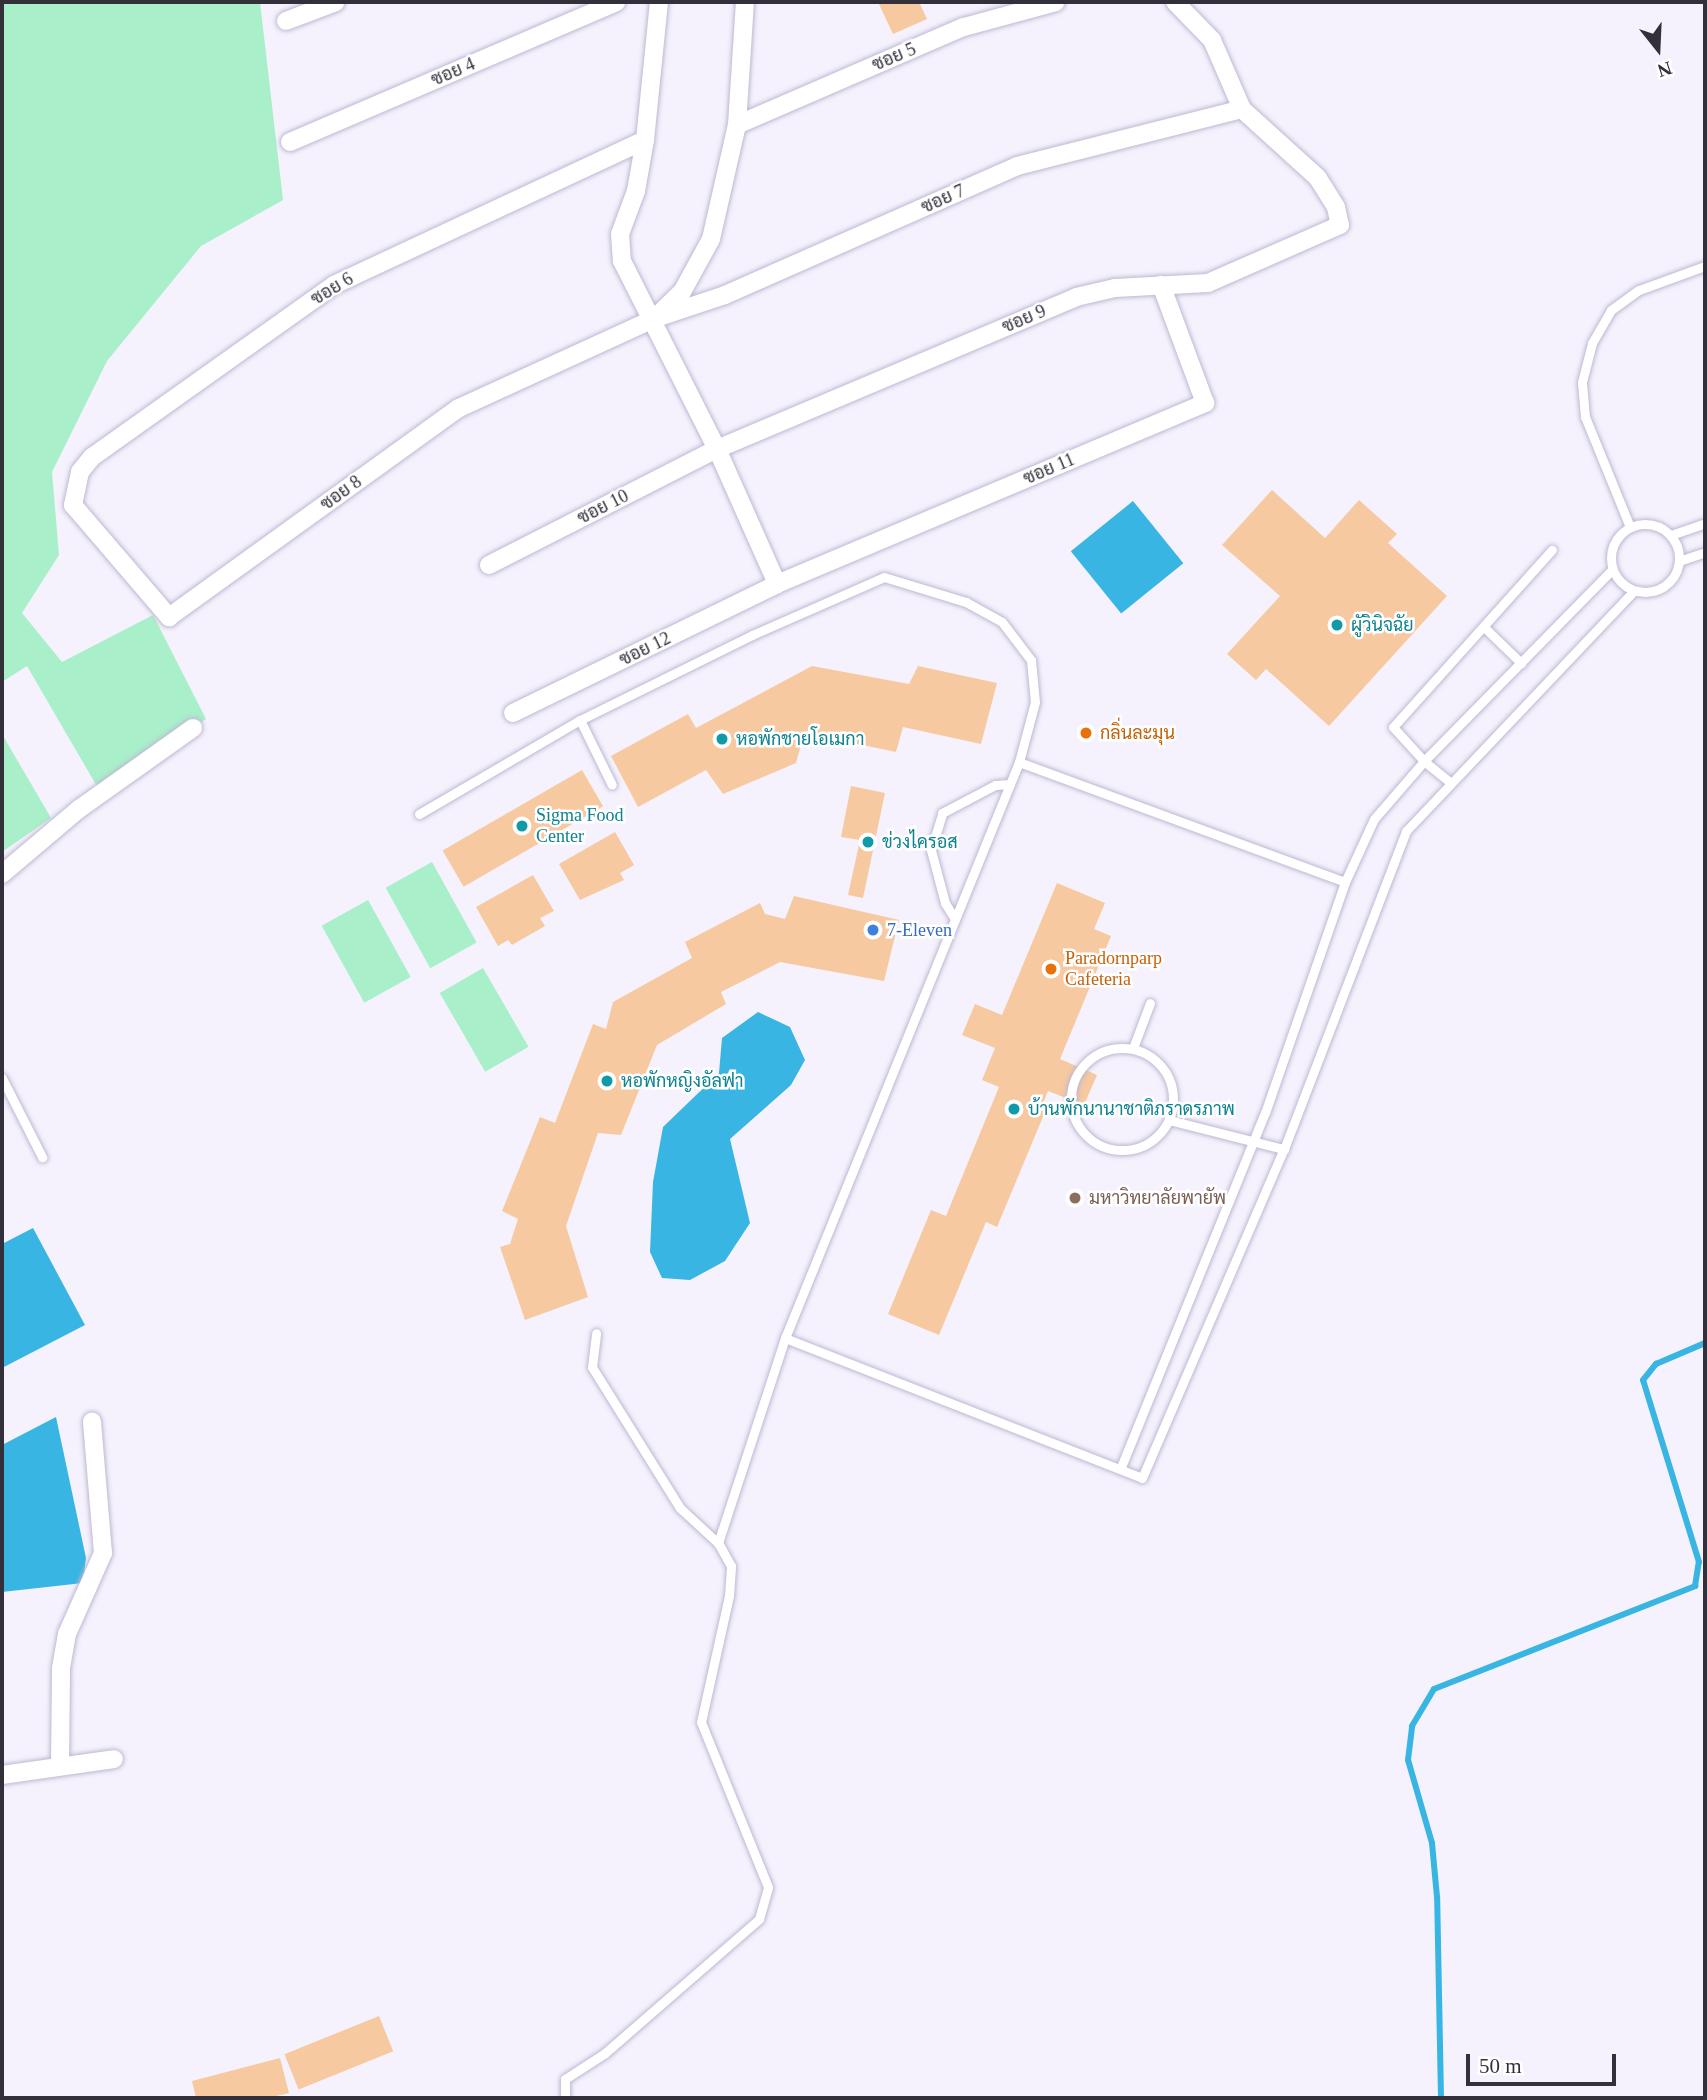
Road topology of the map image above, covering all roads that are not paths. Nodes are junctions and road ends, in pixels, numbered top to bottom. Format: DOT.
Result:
graph roads {
  1 [pos="336,2"];
  2 [pos="617,2"];
  3 [pos="659,2"];
  4 [pos="745,2"];
  5 [pos="1056,2"];
  6 [pos="1175,2"];
  7 [pos="286,21"];
  8 [pos="1242,109"];
  9 [pos="737,125"];
  10 [pos="645,140"];
  11 [pos="290,142"];
  12 [pos="1705,266"];
  13 [pos="1161,285"];
  14 [pos="653,319"];
  15 [pos="717,449"];
  16 [pos="73,505"];
  17 [pos="1705,523"];
  18 [pos="1630,527"];
  19 [pos="1671,535"];
  20 [pos="1552,550"];
  21 [pos="1705,552"];
  22 [pos="1679,561"];
  23 [pos="489,565"];
  24 [pos="1612,570"];
  25 [pos="777,584"];
  26 [pos="1634,590"];
  27 [pos="1484,627"];
  28 [pos="1521,663"];
  29 [pos="513,713"];
  30 [pos="580,720"];
  31 [pos="193,728"];
  32 [pos="1424,761"];
  33 [pos="1018,762"];
  34 [pos="1451,783"];
  35 [pos="1010,784"];
  36 [pos="612,785"];
  37 [pos="419,814"];
  38 [pos="2,874"];
  39 [pos="1345,882"];
  40 [pos="955,919"];
  41 [pos="1150,1003"];
  42 [pos="1133,1048"];
  43 [pos="2,1078"];
  44 [pos="1169,1120"];
  45 [pos="1255,1139"];
  46 [pos="1284,1149"];
  47 [pos="42,1157"];
  48 [pos="596,1333"];
  49 [pos="785,1338"];
  50 [pos="92,1421"];
  51 [pos="1121,1468"];
  52 [pos="718,1543"];
  53 [pos="114,1759"];
  54 [pos="60,1766"];
  55 [pos="2,1775"];
  56 [pos="565,2098"];
  1 -- 7 [label="street"];
  2 -- 11 [label="street, ซอย 4"];
  3 -- 10 [label="street"];
  4 -- 9 [label="street"];
  5 -- 9 [label="street, ซอย 5"];
  6 -- 8 [label="street"];
  8 -- 13 [label="street, ซอย 9"];
  8 -- 14 [label="street, ซอย 7"];
  9 -- 14 [label="street"];
  10 -- 14 [label="street"];
  10 -- 16 [label="street, ซอย 6"];
  12 -- 18 [label="lane"];
  13 -- 15 [label="street, ซอย 9"];
  13 -- 25 [label="street, ซอย 11"];
  14 -- 15 [label="street"];
  14 -- 16 [label="street, ซอย 8"];
  15 -- 23 [label="street, ซอย 10"];
  15 -- 25 [label="street"];
  17 -- 19 [label="lane"];
  18 -- 19 [label="lane"];
  18 -- 24 [label="lane"];
  19 -- 22 [label="lane"];
  20 -- 27 [label="lane"];
  21 -- 22 [label="lane"];
  22 -- 26 [label="lane"];
  24 -- 26 [label="lane"];
  24 -- 28 [label="lane"];
  25 -- 29 [label="street, ซอย 12"];
  26 -- 34 [label="lane"];
  27 -- 28 [label="lane"];
  27 -- 32 [label="lane"];
  28 -- 32 [label="lane"];
  30 -- 33 [label="lane"];
  30 -- 36 [label="lane"];
  30 -- 37 [label="lane"];
  31 -- 38 [label="street"];
  32 -- 34 [label="lane"];
  32 -- 39 [label="lane"];
  33 -- 35 [label="lane"];
  33 -- 39 [label="lane"];
  34 -- 46 [label="lane"];
  35 -- 40 [label="lane"];
  35 -- 40 [label="lane"];
  39 -- 45 [label="lane"];
  40 -- 49 [label="lane"];
  41 -- 42 [label="lane"];
  42 -- 44 [label="lane"];
  42 -- 44 [label="lane"];
  43 -- 47 [label="lane"];
  44 -- 45 [label="lane"];
  45 -- 46 [label="lane"];
  45 -- 51 [label="lane"];
  46 -- 51 [label="lane"];
  48 -- 52 [label="lane"];
  49 -- 51 [label="lane"];
  49 -- 52 [label="lane"];
  50 -- 54 [label="street"];
  52 -- 56 [label="lane"];
  53 -- 54 [label="street"];
  54 -- 55 [label="street"];
}
